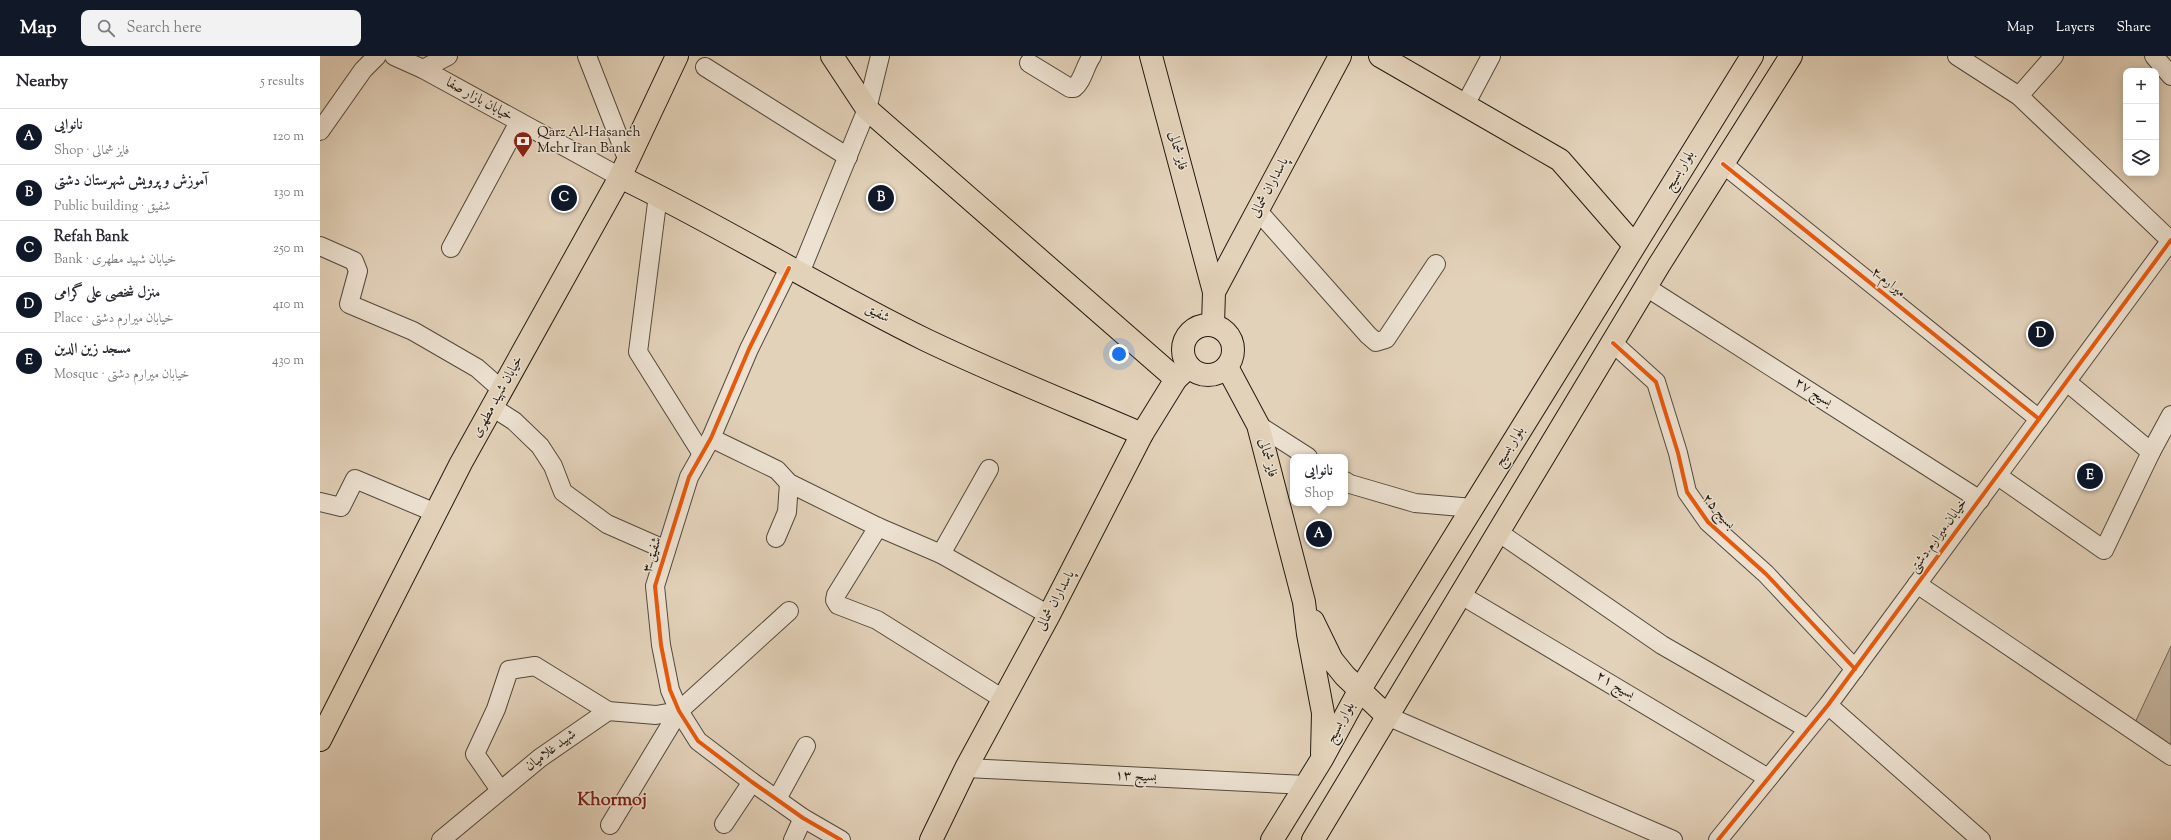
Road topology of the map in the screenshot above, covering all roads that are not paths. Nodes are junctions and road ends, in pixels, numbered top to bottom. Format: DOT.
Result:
graph roads {
  1 [pos="376,56"];
  2 [pos="394,56"];
  3 [pos="448,56"];
  4 [pos="587,56"];
  5 [pos="677,56"];
  6 [pos="832,56"];
  7 [pos="880,56"];
  8 [pos="1092,56"];
  9 [pos="1151,56"];
  10 [pos="1340,56"];
  11 [pos="1380,56"];
  12 [pos="1491,56"];
  13 [pos="1752,56"];
  14 [pos="1791,56"];
  15 [pos="1957,56"];
  16 [pos="2054,56"];
  17 [pos="2154,56"];
  18 [pos="1029,63"];
  19 [pos="705,67"];
  20 [pos="423,69"];
  21 [pos="2171,76"];
  22 [pos="2018,96"];
  23 [pos="1465,105"];
  24 [pos="867,109"];
  25 [pos="519,122"];
  26 [pos="320,131"];
  27 [pos="848,157"];
  28 [pos="1723,164"];
  29 [pos="624,169"];
  30 [pos="658,195"];
  31 [pos="1258,211"];
  32 [pos="2171,240"];
  33 [pos="1634,245"];
  34 [pos="320,246"];
  35 [pos="450,248"];
  36 [pos="1436,264"];
  37 [pos="794,270"];
  38 [pos="1646,287"];
  39 [pos="1214,292"];
  40 [pos="1213,324"];
  41 [pos="1613,343"];
  42 [pos="1227,367"];
  43 [pos="1182,373"];
  44 [pos="2067,382"];
  45 [pos="497,399"];
  46 [pos="2171,415"];
  47 [pos="2039,419"];
  48 [pos="1258,425"];
  49 [pos="1142,434"];
  50 [pos="711,438"];
  51 [pos="2151,452"];
  52 [pos="1506,453"];
  53 [pos="702,454"];
  54 [pos="1303,454"];
  55 [pos="989,469"];
  56 [pos="1535,472"];
  57 [pos="1998,476"];
  58 [pos="789,483"];
  59 [pos="1348,483"];
  60 [pos="1980,500"];
  61 [pos="320,502"];
  62 [pos="1473,508"];
  63 [pos="436,513"];
  64 [pos="878,527"];
  65 [pos="1498,532"];
  66 [pos="776,538"];
  67 [pos="666,550"];
  68 [pos="941,554"];
  69 [pos="1917,584"];
  70 [pos="1461,595"];
  71 [pos="1304,602"];
  72 [pos="789,611"];
  73 [pos="1049,615"];
  74 [pos="1855,669"];
  75 [pos="1359,691"];
  76 [pos="1003,699"];
  77 [pos="1828,705"];
  78 [pos="608,711"];
  79 [pos="679,711"];
  80 [pos="1388,716"];
  81 [pos="1808,729"];
  82 [pos="320,740"];
  83 [pos="806,746"];
  84 [pos="2171,756"];
  85 [pos="1322,759"];
  86 [pos="966,768"];
  87 [pos="1768,778"];
  88 [pos="752,782"];
  89 [pos="1306,785"];
  90 [pos="500,790"];
  91 [pos="777,799"];
  92 [pos="803,818"];
  93 [pos="724,824"];
  94 [pos="610,825"];
  95 [pos="441,840"];
  96 [pos="792,840"];
  97 [pos="841,840"];
  98 [pos="930,840"];
  99 [pos="1272,840"];
  100 [pos="1313,840"];
  101 [pos="1673,840"];
  102 [pos="1718,840"];
  103 [pos="1981,840"];
  1 -- 26 [label="street"];
  2 -- 20 [label="street"];
  3 -- 20 [label="street"];
  4 -- 29 [label="street"];
  5 -- 29 [label="main road, خیابان شهید مطهری"];
  6 -- 24 [label="main road"];
  7 -- 24 [label="street, شفیق ۳"];
  8 -- 18 [label="street"];
  9 -- 39 [label="main road, فایز شمالی"];
  10 -- 31 [label="main road, پاسداران شمالی"];
  11 -- 23 [label="main road"];
  12 -- 23 [label="street"];
  13 -- 33 [label="main road, بلوار بسیج"];
  14 -- 28 [label="main road"];
  15 -- 22 [label="street"];
  16 -- 22 [label="street"];
  17 -- 21 [label="street"];
  19 -- 27 [label="street"];
  20 -- 25 [label="street, خیابان بازار صفا"];
  22 -- 32 [label="street"];
  23 -- 33 [label="main road"];
  24 -- 27 [label="street, شفیق ۳"];
  24 -- 43 [label="main road"];
  25 -- 29 [label="street, خیابان بازار صفا"];
  25 -- 35 [label="street"];
  27 -- 37 [label="street, شفیق ۳"];
  28 -- 38 [label="main road"];
  28 -- 47 [label="street, میرارم ۲"];
  29 -- 30 [label="main road, شفیق"];
  29 -- 45 [label="main road, خیابان شهید مطهری"];
  30 -- 37 [label="main road, شفیق"];
  30 -- 53 [label="street"];
  31 -- 36 [label="street"];
  31 -- 39 [label="main road, پاسداران شمالی"];
  32 -- 44 [label="street, خیابان میرارم دشتی"];
  33 -- 52 [label="main road, بلوار بسیج"];
  34 -- 45 [label="street"];
  37 -- 49 [label="main road, شفیق"];
  37 -- 50 [label="street, شفیق ۳"];
  38 -- 41 [label="main road"];
  38 -- 60 [label="street, بسیج ۲۷"];
  39 -- 40 [label="main road, پاسداران شمالی"];
  40 -- 42 [label="main road"];
  40 -- 43 [label="main road"];
  41 -- 56 [label="main road"];
  41 -- 74 [label="street, بسیج ۲۵"];
  42 -- 43 [label="main road"];
  42 -- 48 [label="main road, فایز شمالی"];
  43 -- 49 [label="main road, پاسداران شمالی"];
  44 -- 47 [label="street, خیابان میرارم دشتی"];
  44 -- 51 [label="street"];
  45 -- 63 [label="main road, خیابان شهید مطهری"];
  45 -- 67 [label="street"];
  46 -- 51 [label="street"];
  47 -- 57 [label="street, خیابان میرارم دشتی"];
  48 -- 54 [label="street"];
  48 -- 71 [label="main road, فایز شمالی"];
  49 -- 73 [label="main road, پاسداران شمالی"];
  50 -- 53 [label="street, شفیق ۳"];
  50 -- 58 [label="street"];
  51 -- 57 [label="street"];
  52 -- 56 [label="main road"];
  52 -- 62 [label="main road, بلوار بسیج"];
  53 -- 67 [label="street, شفیق ۳"];
  55 -- 68 [label="street"];
  56 -- 65 [label="main road"];
  57 -- 60 [label="street, خیابان میرارم دشتی"];
  58 -- 64 [label="street"];
  58 -- 66 [label="street"];
  59 -- 62 [label="street"];
  60 -- 69 [label="street, خیابان میرارم دشتی"];
  61 -- 63 [label="street"];
  62 -- 75 [label="main road, بلوار بسیج"];
  63 -- 82 [label="main road, خیابان شهید مطهری"];
  64 -- 68 [label="street"];
  64 -- 76 [label="street"];
  65 -- 70 [label="main road"];
  65 -- 81 [label="street"];
  67 -- 79 [label="street, شفیق ۳"];
  68 -- 73 [label="street"];
  69 -- 74 [label="street, خیابان میرارم دشتی"];
  69 -- 84 [label="street"];
  70 -- 80 [label="main road"];
  70 -- 87 [label="street, بسیج ۲۱"];
  71 -- 75 [label="main road, فایز شمالی"];
  71 -- 85 [label="main road, فایز شمالی"];
  72 -- 79 [label="street"];
  73 -- 76 [label="main road, پاسداران شمالی"];
  74 -- 77 [label="street, خیابان میرارم دشتی"];
  75 -- 80 [label="main road, فایز شمالی"];
  75 -- 85 [label="main road, بلوار بسیج"];
  76 -- 86 [label="main road, پاسداران شمالی"];
  77 -- 81 [label="street, خیابان میرارم دشتی"];
  77 -- 103 [label="street"];
  78 -- 79 [label="street"];
  78 -- 90 [label="street, شهید غلامیان"];
  78 -- 90 [label="street"];
  79 -- 88 [label="street, شفیق ۳"];
  79 -- 94 [label="street"];
  80 -- 100 [label="main road"];
  80 -- 101 [label="street"];
  81 -- 87 [label="street, خیابان میرارم دشتی"];
  83 -- 91 [label="street"];
  85 -- 89 [label="main road, بلوار بسیج"];
  86 -- 89 [label="street, بسیج ۱۳"];
  86 -- 98 [label="main road, پاسداران شمالی"];
  87 -- 102 [label="street, خیابان میرارم دشتی"];
  88 -- 91 [label="street, شفیق ۳"];
  88 -- 93 [label="street"];
  89 -- 99 [label="main road, بلوار بسیج"];
  90 -- 95 [label="street, شهید غلامیان"];
  91 -- 92 [label="street, شفیق ۳"];
  92 -- 96 [label="street"];
  92 -- 97 [label="street, شفیق ۳"];
}
